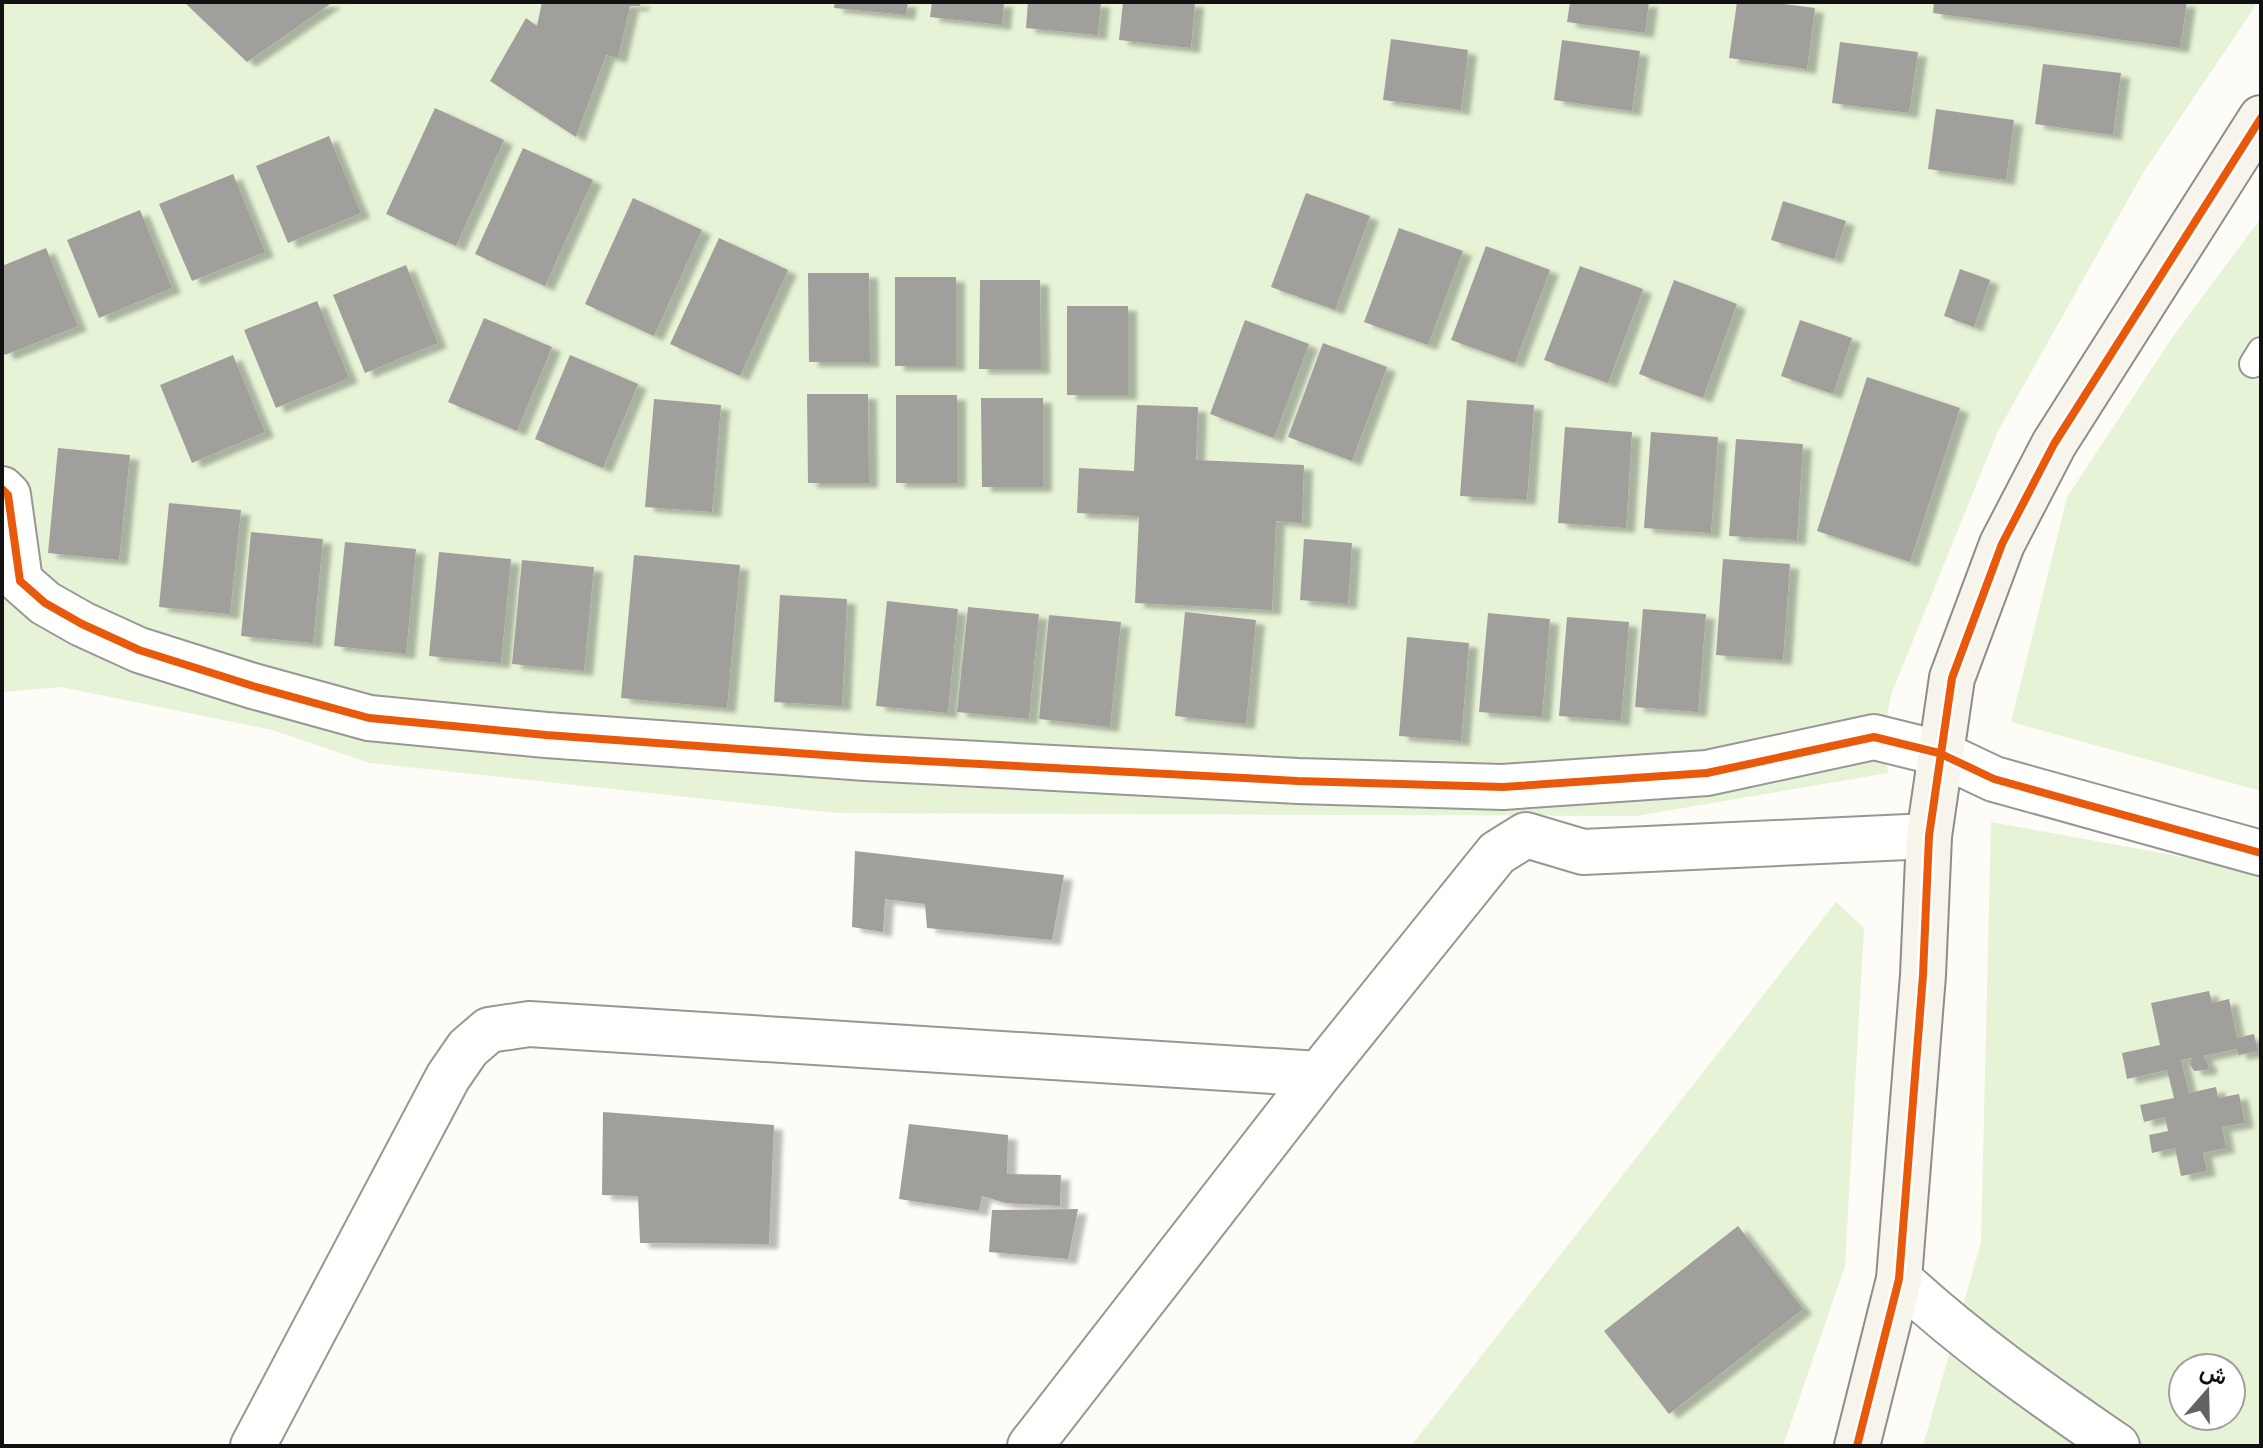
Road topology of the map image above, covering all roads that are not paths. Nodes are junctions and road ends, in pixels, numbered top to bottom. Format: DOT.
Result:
graph roads {
  1 [pos="2261,118"];
  2 [pos="2,489"];
  3 [pos="1939,753"];
  4 [pos="1929,836"];
  5 [pos="2261,853"];
  6 [pos="1319,1074"];
  7 [pos="1899,1279"];
  8 [pos="253,1446"];
  9 [pos="1030,1446"];
  10 [pos="1857,1446"];
  11 [pos="2117,1446"];
  1 -- 3 [label="street"];
  2 -- 3 [label="street"];
  3 -- 4 [label="street"];
  3 -- 5 [label="street"];
  4 -- 6 [label="street"];
  4 -- 7 [label="street"];
  6 -- 8 [label="street"];
  6 -- 9 [label="street"];
  7 -- 10 [label="street"];
  7 -- 11 [label="street"];
}
